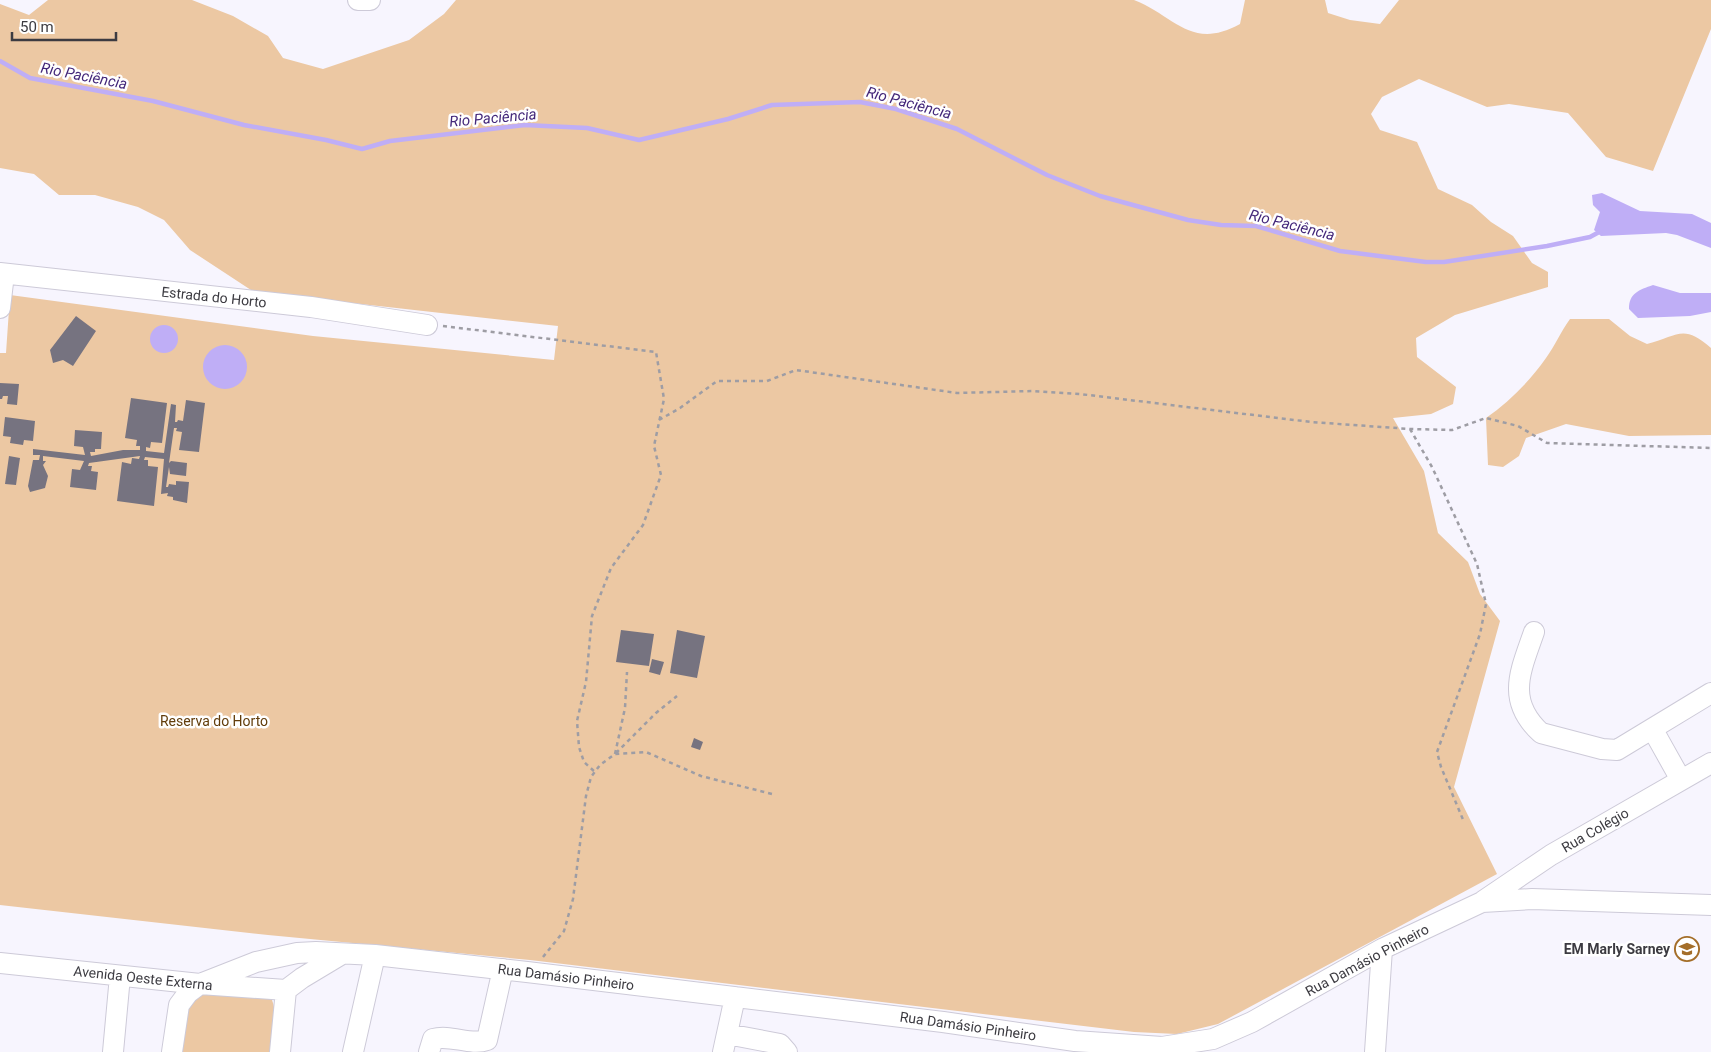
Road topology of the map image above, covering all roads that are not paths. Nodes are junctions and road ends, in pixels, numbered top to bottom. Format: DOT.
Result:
graph roads {
  1 [pos="358,0"];
  2 [pos="370,0"];
  3 [pos="2,273"];
  4 [pos="0,308"];
  5 [pos="427,324"];
  6 [pos="1534,632"];
  7 [pos="1711,692"];
  8 [pos="1653,730"];
  9 [pos="1711,763"];
  10 [pos="1681,780"];
  11 [pos="1482,902"];
  12 [pos="1711,905"];
  13 [pos="1382,949"];
  14 [pos="344,953"];
  15 [pos="375,955"];
  16 [pos="0,963"];
  17 [pos="503,969"];
  18 [pos="120,976"];
  19 [pos="200,984"];
  20 [pos="286,990"];
  21 [pos="735,997"];
  22 [pos="725,1043"];
  23 [pos="1074,1046"];
  24 [pos="473,1047"];
  25 [pos="113,1052"];
  26 [pos="172,1052"];
  27 [pos="280,1052"];
  28 [pos="353,1052"];
  29 [pos="429,1052"];
  30 [pos="786,1052"];
  31 [pos="1375,1052"];
  1 -- 2 [label="street"];
  3 -- 4 [label="street"];
  3 -- 5 [label="street, Estrada do Horto"];
  6 -- 8 [label="street"];
  7 -- 8 [label="street"];
  8 -- 10 [label="street"];
  9 -- 10 [label="street, Rua Colégio"];
  10 -- 11 [label="street, Rua Colégio"];
  11 -- 12 [label="street, Rua Damásio Pinheiro"];
  11 -- 13 [label="street, Rua Damásio Pinheiro"];
  13 -- 23 [label="street, Rua Damásio Pinheiro"];
  13 -- 31 [label="street"];
  14 -- 15 [label="street, Rua Damásio Pinheiro"];
  14 -- 19 [label="street, Rua Damásio Pinheiro"];
  14 -- 20 [label="street"];
  15 -- 17 [label="street, Rua Damásio Pinheiro"];
  15 -- 28 [label="street"];
  16 -- 18 [label="street, Avenida Oeste Externa"];
  17 -- 21 [label="street, Rua Damásio Pinheiro"];
  17 -- 24 [label="street"];
  18 -- 19 [label="street, Avenida Oeste Externa"];
  18 -- 25 [label="street"];
  19 -- 20 [label="street, Avenida Oeste Externa"];
  19 -- 26 [label="street"];
  20 -- 27 [label="street"];
  21 -- 22 [label="street"];
  21 -- 23 [label="street, Rua Damásio Pinheiro"];
  22 -- 30 [label="street"];
  24 -- 29 [label="street"];
}
